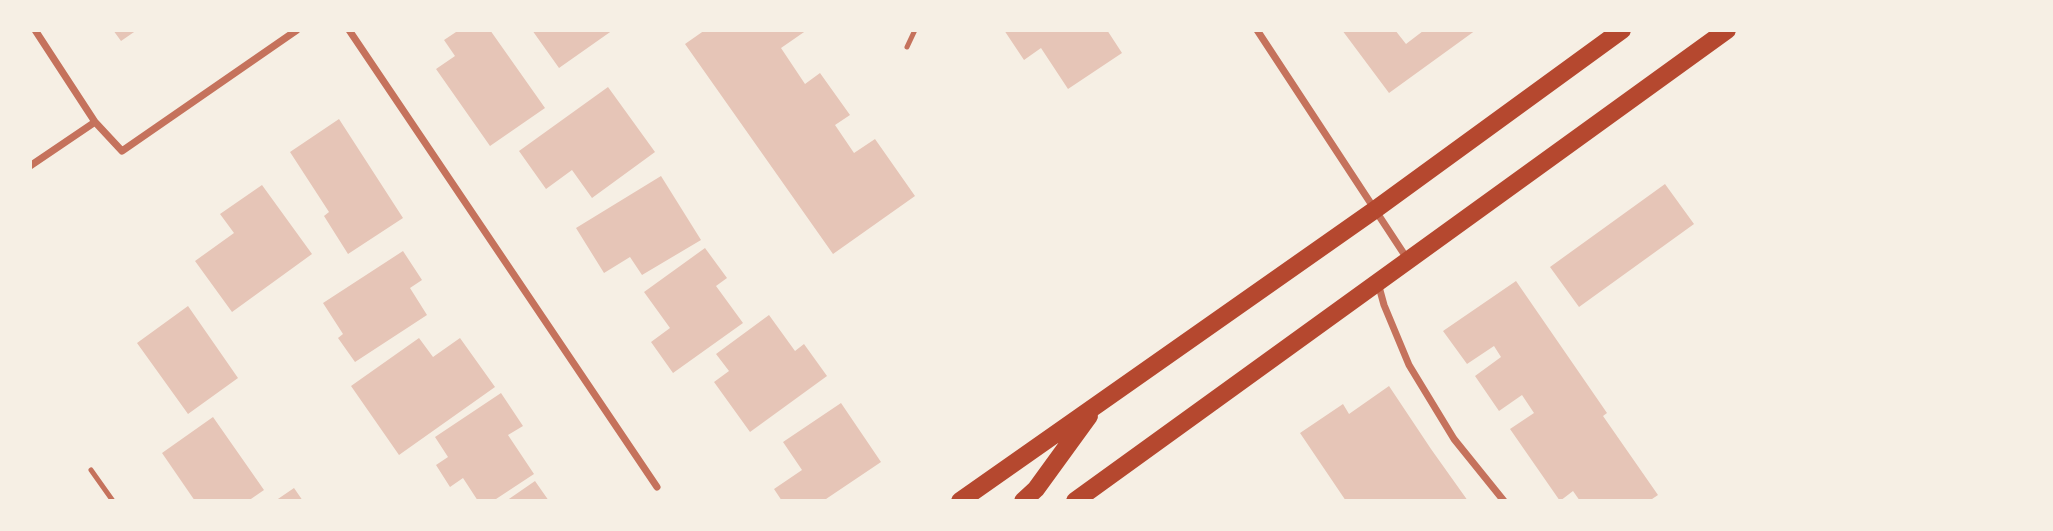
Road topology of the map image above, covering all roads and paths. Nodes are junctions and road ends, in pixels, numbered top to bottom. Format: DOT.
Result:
graph roads {
  1 [pos="35,30"];
  2 [pos="297,30"];
  3 [pos="349,30"];
  4 [pos="915,30"];
  5 [pos="1256,30"];
  6 [pos="1622,30"];
  7 [pos="1727,30"];
  8 [pos="907,47"];
  9 [pos="95,122"];
  10 [pos="30,166"];
  11 [pos="1376,209"];
  12 [pos="1409,261"];
  13 [pos="1378,283"];
  14 [pos="1097,405"];
  15 [pos="91,470"];
  16 [pos="657,487"];
  17 [pos="113,501"];
  18 [pos="960,501"];
  19 [pos="1023,501"];
  20 [pos="1075,501"];
  21 [pos="1504,501"];
  1 -- 9 [label="street"];
  2 -- 9 [label="street"];
  3 -- 16 [label="street"];
  4 -- 8 [label="lane"];
  5 -- 11 [label="street"];
  6 -- 11 [label="main road"];
  7 -- 12 [label="main road"];
  9 -- 10 [label="street"];
  11 -- 12 [label="street"];
  11 -- 14 [label="main road"];
  12 -- 13 [label="main road"];
  13 -- 20 [label="main road"];
  13 -- 21 [label="street"];
  14 -- 18 [label="main road"];
  14 -- 19 [label="main road"];
  15 -- 17 [label="lane"];
}
